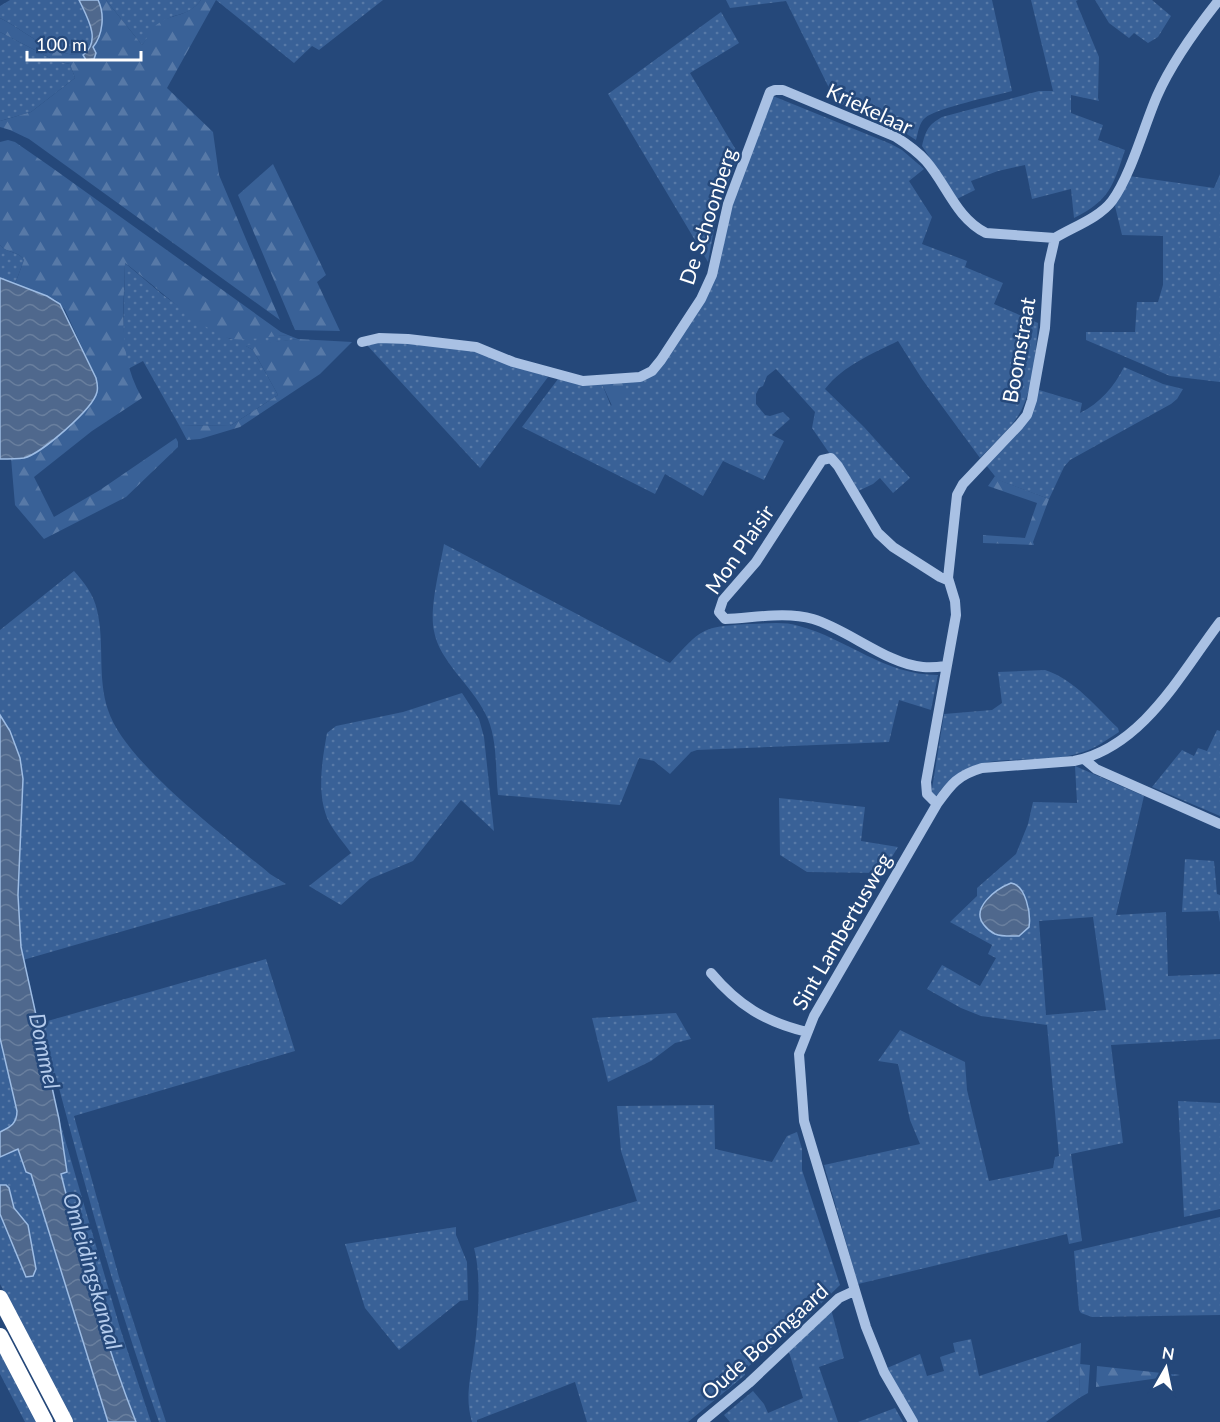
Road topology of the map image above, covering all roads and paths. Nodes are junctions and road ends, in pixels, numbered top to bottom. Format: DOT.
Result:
graph roads {
  1 [pos="1219,0"];
  2 [pos="775,90"];
  3 [pos="1055,238"];
  4 [pos="362,342"];
  5 [pos="948,578"];
  6 [pos="1220,622"];
  7 [pos="946,666"];
  8 [pos="1084,759"];
  9 [pos="937,804"];
  10 [pos="1220,824"];
  11 [pos="711,973"];
  12 [pos="807,1032"];
  13 [pos="854,1292"];
  14 [pos="0,1298"];
  15 [pos="0,1336"];
  16 [pos="45,1422"];
  17 [pos="65,1422"];
  18 [pos="702,1422"];
  19 [pos="913,1422"];
  1 -- 3 [label="street"];
  2 -- 3 [label="street, Kriekelaar"];
  2 -- 4 [label="street, De Schoonberg"];
  3 -- 5 [label="street, Boomstraat"];
  5 -- 7 [label="street, Boomstraat"];
  5 -- 7 [label="street, Mon Plaisir"];
  6 -- 8 [label="street, Sint Lambertusweg"];
  7 -- 9 [label="street, Boomstraat"];
  8 -- 9 [label="street, Sint Lambertusweg"];
  8 -- 10 [label="street"];
  9 -- 12 [label="street, Sint Lambertusweg"];
  11 -- 12 [label="street"];
  12 -- 13 [label="street, Sint Lambertusweg"];
  13 -- 18 [label="street, Oude Boomgaard"];
  13 -- 19 [label="street, Sint Lambertusweg"];
  14 -- 17 [label="highway"];
  15 -- 16 [label="highway"];
}
